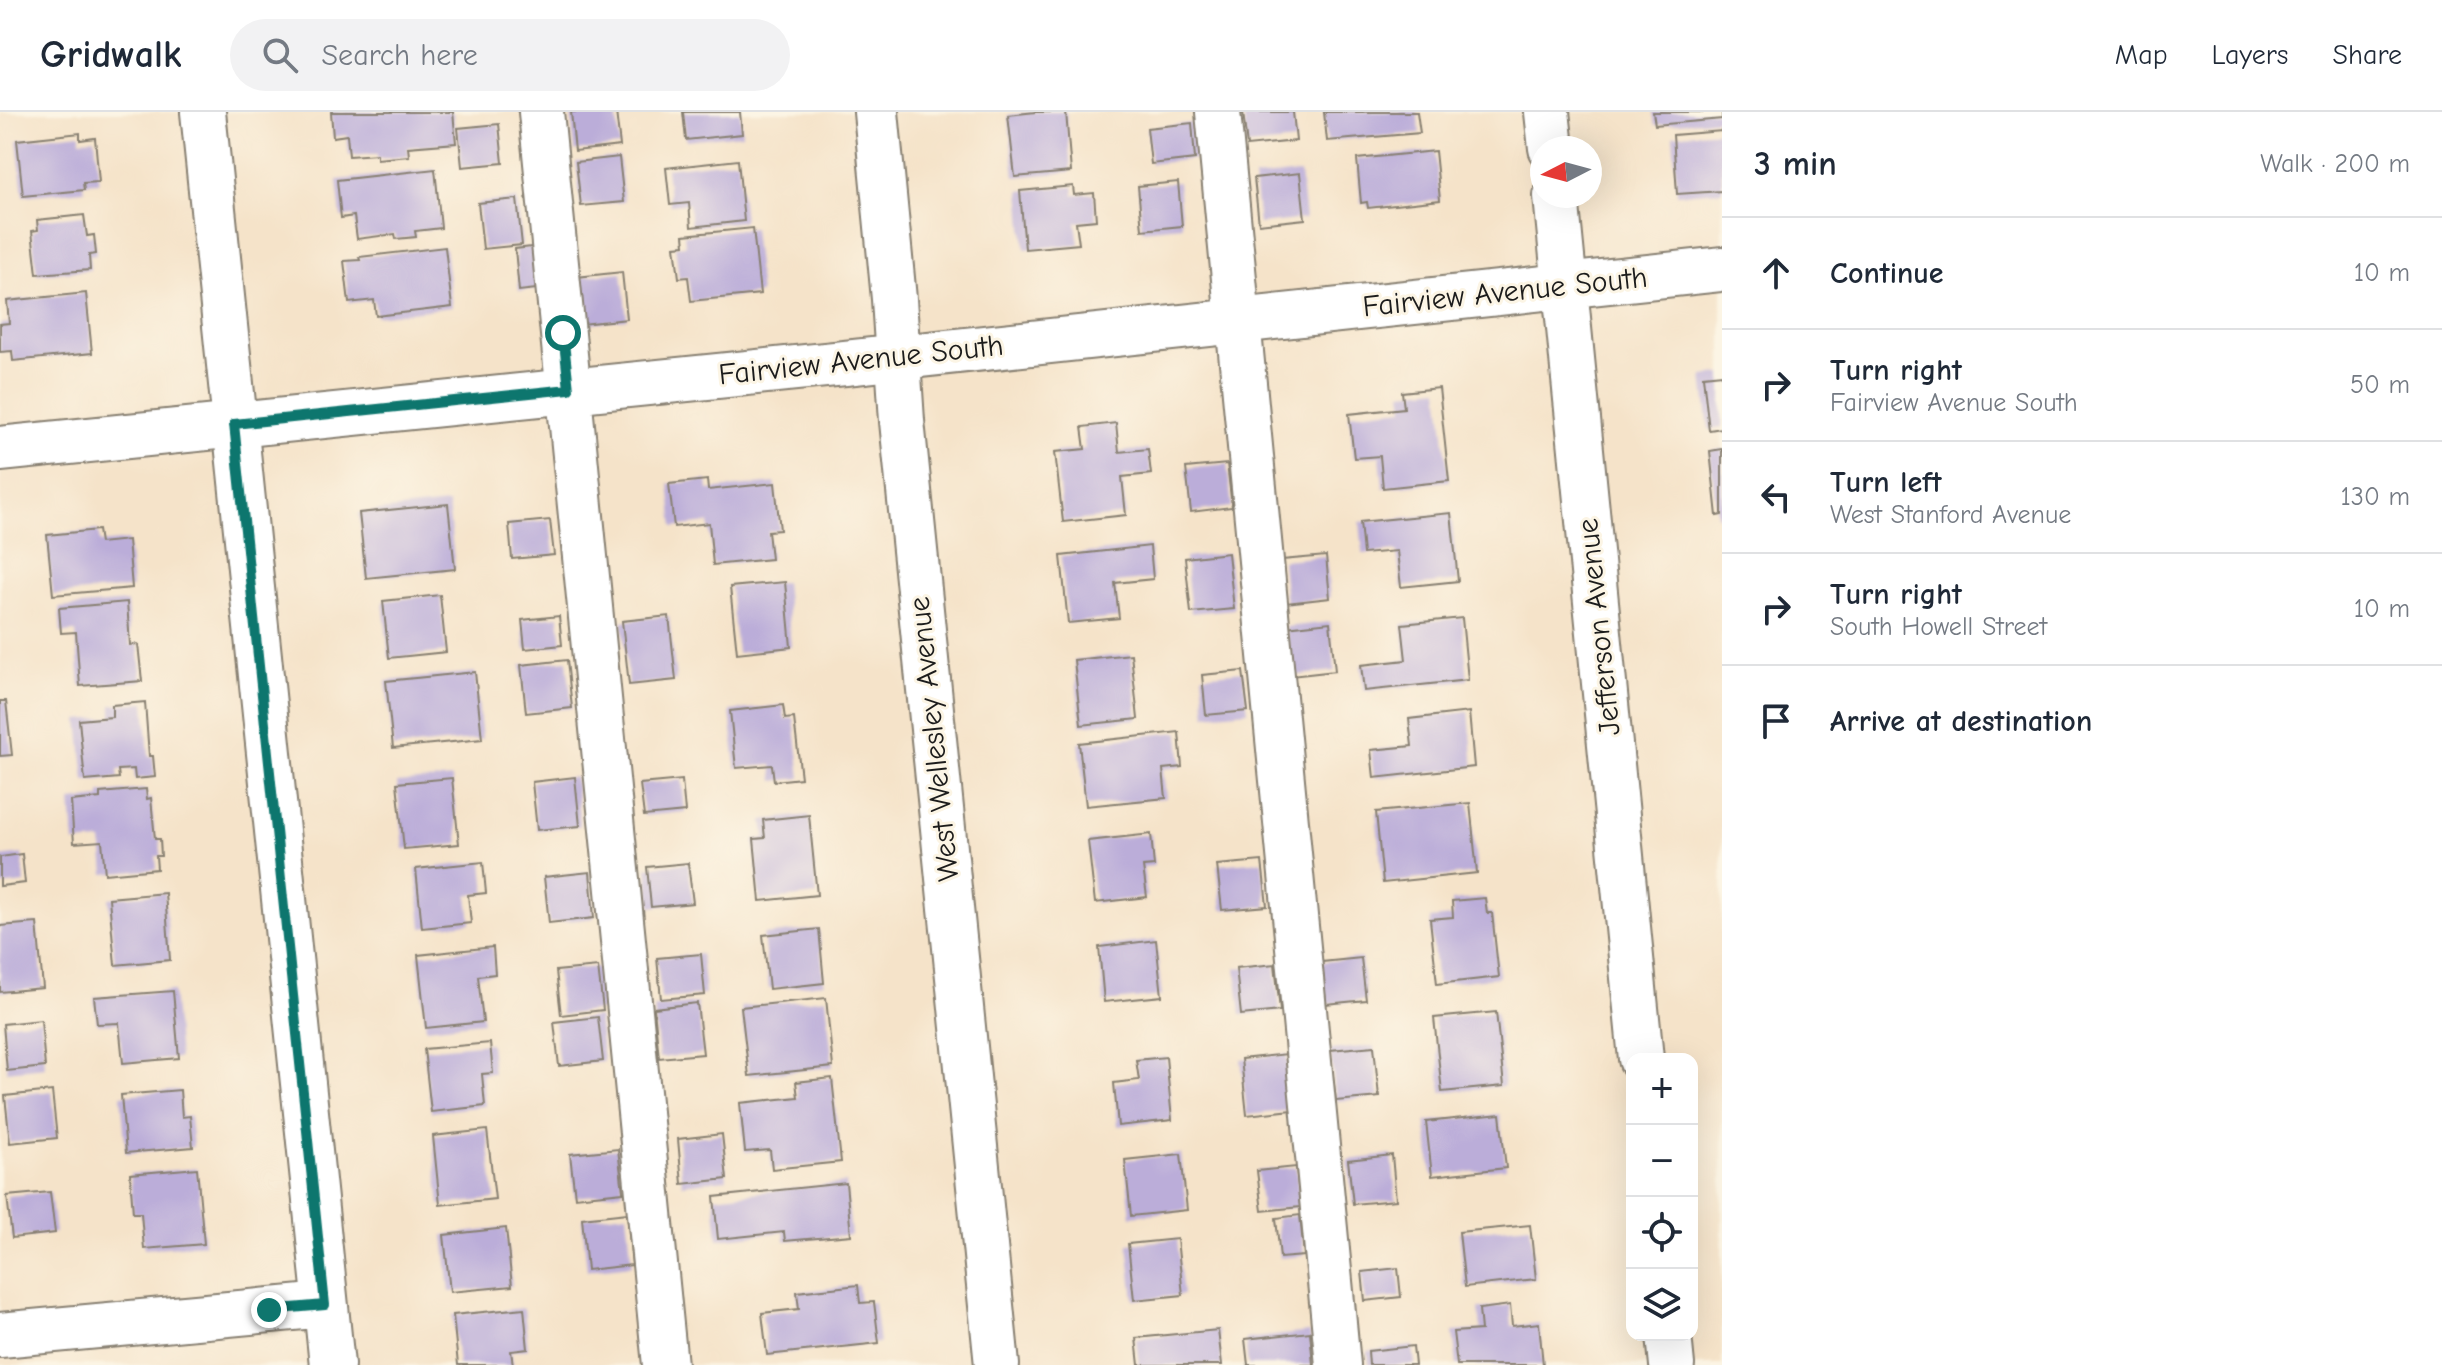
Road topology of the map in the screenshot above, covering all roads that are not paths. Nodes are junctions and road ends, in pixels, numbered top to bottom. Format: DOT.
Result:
graph roads {
  1 [pos="203,112"];
  2 [pos="541,112"];
  3 [pos="876,112"];
  4 [pos="1218,112"];
  5 [pos="1547,112"];
  6 [pos="1550,136"];
  7 [pos="1557,208"];
  8 [pos="1722,269"];
  9 [pos="1564,286"];
  10 [pos="1240,320"];
  11 [pos="896,357"];
  12 [pos="569,389"];
  13 [pos="234,424"];
  14 [pos="0,449"];
  15 [pos="1640,1053"];
  16 [pos="325,1305"];
  17 [pos="0,1335"];
  18 [pos="1670,1341"];
  19 [pos="332,1365"];
  20 [pos="665,1365"];
  21 [pos="997,1365"];
  22 [pos="1338,1365"];
  23 [pos="1672,1365"];
  1 -- 13 [label="street"];
  2 -- 12 [label="street"];
  3 -- 11 [label="street, West Wellesley Avenue"];
  4 -- 10 [label="street"];
  5 -- 6 [label="street"];
  7 -- 9 [label="street, Jefferson Avenue"];
  8 -- 9 [label="street, Fairview Avenue South"];
  9 -- 10 [label="street, Fairview Avenue South"];
  9 -- 15 [label="street, Jefferson Avenue"];
  10 -- 11 [label="street, Fairview Avenue South"];
  10 -- 22 [label="street"];
  11 -- 12 [label="street, Fairview Avenue South"];
  11 -- 21 [label="street, West Wellesley Avenue"];
  12 -- 13 [label="street, Fairview Avenue South"];
  12 -- 20 [label="street"];
  13 -- 14 [label="street, Fairview Avenue South"];
  13 -- 16 [label="street"];
  16 -- 17 [label="street"];
  16 -- 19 [label="street"];
  18 -- 23 [label="street"];
}
